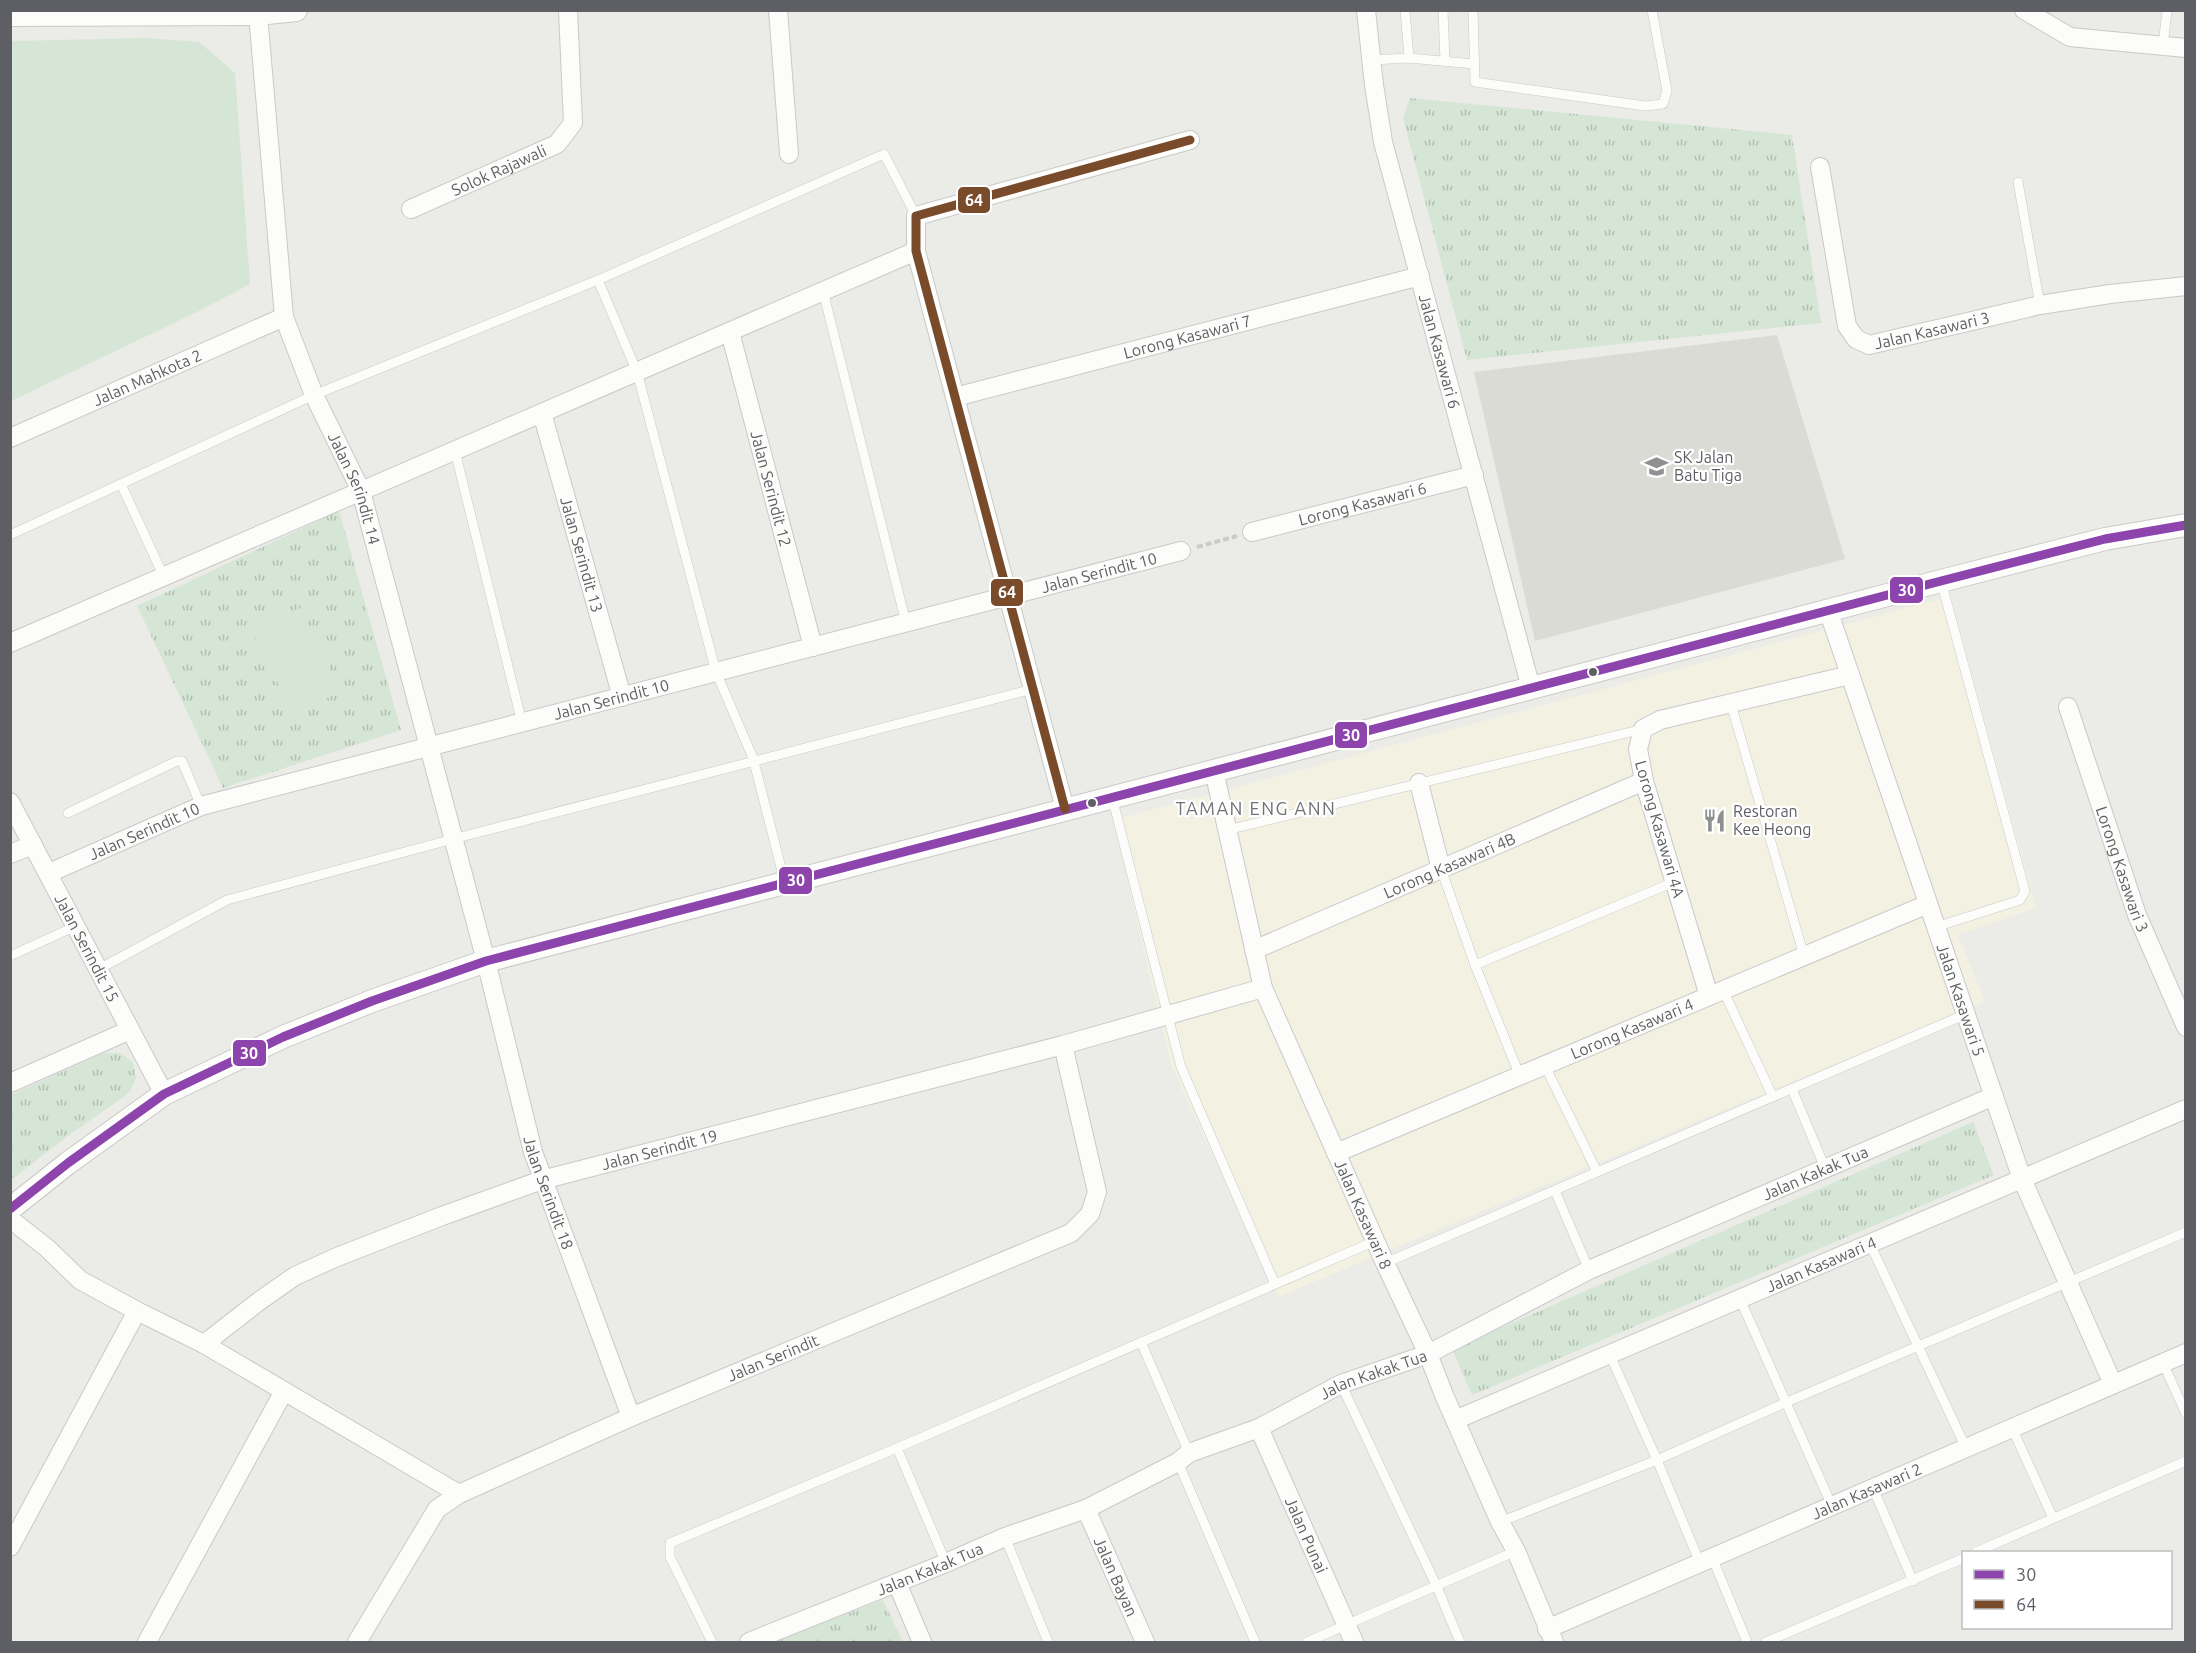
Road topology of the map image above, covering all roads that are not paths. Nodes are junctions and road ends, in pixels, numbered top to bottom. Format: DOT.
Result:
graph roads {
  1 [pos="296,10"];
  2 [pos="568,10"];
  3 [pos="778,10"];
  4 [pos="1366,10"];
  5 [pos="1405,10"];
  6 [pos="1443,10"];
  7 [pos="1473,10"];
  8 [pos="1652,10"];
  9 [pos="2024,10"];
  10 [pos="2167,10"];
  11 [pos="258,12"];
  12 [pos="10,15"];
  13 [pos="2163,46"];
  14 [pos="2186,48"];
  15 [pos="1409,58"];
  16 [pos="1371,60"];
  17 [pos="1445,61"];
  18 [pos="1474,64"];
  19 [pos="1190,140"];
  20 [pos="789,154"];
  21 [pos="1820,168"];
  22 [pos="2018,182"];
  23 [pos="411,209"];
  24 [pos="916,216"];
  25 [pos="916,251"];
  26 [pos="1420,276"];
  27 [pos="598,280"];
  28 [pos="2186,286"];
  29 [pos="823,291"];
  30 [pos="2040,305"];
  31 [pos="284,317"];
  32 [pos="730,332"];
  33 [pos="637,372"];
  34 [pos="314,395"];
  35 [pos="955,397"];
  36 [pos="542,413"];
  37 [pos="10,438"];
  38 [pos="455,451"];
  39 [pos="1474,475"];
  40 [pos="121,484"];
  41 [pos="361,491"];
  42 [pos="2186,525"];
  43 [pos="1252,532"];
  44 [pos="10,534"];
  45 [pos="1181,551"];
  46 [pos="164,577"];
  47 [pos="1941,581"];
  48 [pos="1008,596"];
  49 [pos="1828,610"];
  50 [pos="906,623"];
  51 [pos="10,643"];
  52 [pos="813,647"];
  53 [pos="716,672"];
  54 [pos="1850,675"];
  55 [pos="1531,688"];
  56 [pos="1033,689"];
  57 [pos="622,697"];
  58 [pos="1731,704"];
  59 [pos="2068,707"];
  60 [pos="522,723"];
  61 [pos="1643,729"];
  62 [pos="429,747"];
  63 [pos="754,761"];
  64 [pos="1214,771"];
  65 [pos="1644,781"];
  66 [pos="1419,783"];
  67 [pos="1112,797"];
  68 [pos="10,801"];
  69 [pos="201,806"];
  70 [pos="1065,809"];
  71 [pos="68,813"];
  72 [pos="1227,830"];
  73 [pos="453,839"];
  74 [pos="33,844"];
  75 [pos="10,854"];
  76 [pos="1441,869"];
  77 [pos="48,873"];
  78 [pos="1674,882"];
  79 [pos="785,883"];
  80 [pos="1928,904"];
  81 [pos="76,926"];
  82 [pos="1936,927"];
  83 [pos="1254,950"];
  84 [pos="10,956"];
  85 [pos="1804,956"];
  86 [pos="486,961"];
  87 [pos="1475,965"];
  88 [pos="99,969"];
  89 [pos="1263,988"];
  90 [pos="1716,993"];
  91 [pos="1965,1014"];
  92 [pos="1167,1016"];
  93 [pos="2186,1028"];
  94 [pos="130,1030"];
  95 [pos="1063,1045"];
  96 [pos="1545,1066"];
  97 [pos="1520,1076"];
  98 [pos="10,1083"];
  99 [pos="1792,1089"];
  100 [pos="164,1094"];
  101 [pos="1994,1096"];
  102 [pos="1773,1097"];
  103 [pos="2186,1109"];
  104 [pos="1336,1154"];
  105 [pos="1826,1168"];
  106 [pos="1597,1173"];
  107 [pos="2022,1179"];
  108 [pos="542,1180"];
  109 [pos="1555,1191"];
  110 [pos="10,1209"];
  111 [pos="10,1219"];
  112 [pos="2186,1232"];
  113 [pos="1375,1241"];
  114 [pos="1870,1244"];
  115 [pos="1385,1263"];
  116 [pos="1589,1270"];
  117 [pos="2068,1282"];
  118 [pos="1275,1284"];
  119 [pos="1740,1299"];
  120 [pos="137,1311"];
  121 [pos="1141,1342"];
  122 [pos="204,1344"];
  123 [pos="1918,1346"];
  124 [pos="2186,1353"];
  125 [pos="1428,1354"];
  126 [pos="1610,1354"];
  127 [pos="2163,1363"];
  128 [pos="1341,1384"];
  129 [pos="2113,1384"];
  130 [pos="284,1391"];
  131 [pos="1787,1402"];
  132 [pos="2186,1414"];
  133 [pos="631,1417"];
  134 [pos="1455,1420"];
  135 [pos="1259,1428"];
  136 [pos="2012,1428"];
  137 [pos="897,1448"];
  138 [pos="1966,1448"];
  139 [pos="1184,1458"];
  140 [pos="1657,1460"];
  141 [pos="2186,1461"];
  142 [pos="1873,1488"];
  143 [pos="459,1494"];
  144 [pos="1832,1506"];
  145 [pos="1086,1509"];
  146 [pos="2053,1518"];
  147 [pos="1500,1522"];
  148 [pos="1005,1537"];
  149 [pos="10,1547"];
  150 [pos="1516,1551"];
  151 [pos="1978,1551"];
  152 [pos="1962,1559"];
  153 [pos="1706,1560"];
  154 [pos="946,1563"];
  155 [pos="1913,1581"];
  156 [pos="897,1583"];
  157 [pos="1437,1587"];
  158 [pos="1347,1624"];
  159 [pos="1550,1636"];
  160 [pos="147,1642"];
  161 [pos="357,1642"];
  162 [pos="712,1642"];
  163 [pos="750,1642"];
  164 [pos="922,1642"];
  165 [pos="1048,1642"];
  166 [pos="1145,1642"];
  167 [pos="1255,1642"];
  168 [pos="1307,1642"];
  169 [pos="1354,1642"];
  170 [pos="1460,1642"];
  171 [pos="1747,1642"];
  172 [pos="1766,1642"];
  1 -- 11 [label="street"];
  2 -- 23 [label="street, Solok Rajawali"];
  3 -- 20 [label="street"];
  4 -- 16 [label="street, Jalan Kasawari 6"];
  5 -- 15 [label="lane"];
  6 -- 17 [label="lane"];
  7 -- 18 [label="lane"];
  8 -- 18 [label="lane"];
  9 -- 13 [label="street"];
  10 -- 13 [label="lane"];
  11 -- 12 [label="street"];
  11 -- 31 [label="street, Jalan Serindit 14"];
  13 -- 14 [label="street"];
  15 -- 16 [label="lane"];
  15 -- 17 [label="lane"];
  16 -- 26 [label="street, Jalan Kasawari 6"];
  17 -- 18 [label="lane"];
  19 -- 24 [label="street"];
  21 -- 30 [label="street, Jalan Kasawari 3"];
  22 -- 30 [label="lane"];
  24 -- 25 [label="street"];
  24 -- 27 [label="lane"];
  25 -- 29 [label="street"];
  25 -- 35 [label="street"];
  26 -- 35 [label="street, Lorong Kasawari 7"];
  26 -- 39 [label="street, Jalan Kasawari 6"];
  27 -- 33 [label="lane"];
  27 -- 34 [label="lane"];
  28 -- 30 [label="street, Jalan Kasawari 3"];
  29 -- 32 [label="street"];
  29 -- 50 [label="lane"];
  31 -- 34 [label="street, Jalan Serindit 14"];
  31 -- 37 [label="street, Jalan Mahkota 2"];
  32 -- 33 [label="street"];
  32 -- 52 [label="street, Jalan Serindit 12"];
  33 -- 36 [label="street"];
  33 -- 53 [label="lane"];
  34 -- 40 [label="lane"];
  34 -- 41 [label="street, Jalan Serindit 14"];
  35 -- 48 [label="street"];
  36 -- 38 [label="street"];
  36 -- 57 [label="street, Jalan Serindit 13"];
  38 -- 41 [label="street"];
  38 -- 60 [label="lane"];
  39 -- 43 [label="street, Lorong Kasawari 6"];
  39 -- 55 [label="street, Jalan Kasawari 6"];
  40 -- 44 [label="lane"];
  40 -- 46 [label="lane"];
  41 -- 46 [label="street"];
  41 -- 62 [label="street, Jalan Serindit 14"];
  42 -- 47 [label="street"];
  45 -- 48 [label="street, Jalan Serindit 10"];
  46 -- 51 [label="street"];
  47 -- 49 [label="street"];
  47 -- 82 [label="lane"];
  48 -- 50 [label="street, Jalan Serindit 10"];
  48 -- 56 [label="street"];
  49 -- 54 [label="street, Jalan Kasawari 5"];
  49 -- 55 [label="street"];
  50 -- 52 [label="street, Jalan Serindit 10"];
  52 -- 53 [label="street, Jalan Serindit 10"];
  53 -- 57 [label="street, Jalan Serindit 10"];
  53 -- 63 [label="lane"];
  54 -- 58 [label="street"];
  54 -- 80 [label="street, Jalan Kasawari 5"];
  55 -- 64 [label="street"];
  56 -- 63 [label="lane"];
  56 -- 70 [label="street"];
  57 -- 60 [label="street, Jalan Serindit 10"];
  58 -- 61 [label="street"];
  58 -- 85 [label="lane"];
  59 -- 93 [label="street, Lorong Kasawari 3"];
  60 -- 62 [label="street, Jalan Serindit 10"];
  61 -- 65 [label="street, Lorong Kasawari 4A"];
  61 -- 66 [label="lane"];
  62 -- 69 [label="street, Jalan Serindit 10"];
  62 -- 73 [label="street, Jalan Serindit 14"];
  63 -- 73 [label="lane"];
  63 -- 79 [label="lane"];
  64 -- 67 [label="street"];
  64 -- 72 [label="street, Jalan Kasawari 8"];
  65 -- 76 [label="street, Lorong Kasawari 4B"];
  65 -- 78 [label="street, Lorong Kasawari 4A"];
  66 -- 72 [label="lane"];
  66 -- 76 [label="street"];
  67 -- 70 [label="street"];
  67 -- 92 [label="lane"];
  68 -- 74 [label="street, Jalan Serindit 15"];
  69 -- 71 [label="lane"];
  69 -- 77 [label="street, Jalan Serindit 10"];
  70 -- 79 [label="street"];
  72 -- 83 [label="street, Jalan Kasawari 8"];
  73 -- 86 [label="street, Jalan Serindit 14"];
  73 -- 88 [label="lane"];
  74 -- 75 [label="street"];
  74 -- 77 [label="street, Jalan Serindit 15"];
  76 -- 83 [label="street, Lorong Kasawari 4B"];
  76 -- 87 [label="lane"];
  77 -- 81 [label="street, Jalan Serindit 15"];
  78 -- 87 [label="lane"];
  78 -- 90 [label="street, Lorong Kasawari 4A"];
  79 -- 86 [label="street"];
  80 -- 82 [label="street, Jalan Kasawari 5"];
  80 -- 85 [label="street, Lorong Kasawari 4"];
  81 -- 84 [label="lane"];
  81 -- 88 [label="street, Jalan Serindit 15"];
  82 -- 91 [label="street, Jalan Kasawari 5"];
  83 -- 89 [label="street, Jalan Kasawari 8"];
  85 -- 90 [label="street, Lorong Kasawari 4"];
  86 -- 100 [label="street"];
  86 -- 108 [label="street, Jalan Serindit 18"];
  87 -- 97 [label="lane"];
  88 -- 94 [label="street, Jalan Serindit 15"];
  89 -- 92 [label="street, Jalan Serindit 19"];
  89 -- 104 [label="street, Jalan Kasawari 8"];
  90 -- 96 [label="street, Lorong Kasawari 4"];
  90 -- 102 [label="lane"];
  91 -- 99 [label="lane"];
  91 -- 101 [label="street, Jalan Kasawari 5"];
  92 -- 95 [label="street, Jalan Serindit 19"];
  92 -- 118 [label="lane"];
  94 -- 98 [label="street"];
  94 -- 100 [label="street, Jalan Serindit 15"];
  95 -- 108 [label="street, Jalan Serindit 19"];
  95 -- 133 [label="street, Jalan Serindit"];
  96 -- 97 [label="street, Lorong Kasawari 4"];
  96 -- 106 [label="lane"];
  97 -- 104 [label="street, Lorong Kasawari 4"];
  99 -- 102 [label="lane"];
  99 -- 105 [label="lane"];
  100 -- 110 [label="street"];
  101 -- 105 [label="street, Jalan Kakak Tua"];
  101 -- 107 [label="street, Jalan Kasawari 5"];
  102 -- 106 [label="lane"];
  103 -- 107 [label="street, Jalan Kasawari 4"];
  104 -- 113 [label="street, Jalan Kasawari 8"];
  105 -- 116 [label="street, Jalan Kakak Tua"];
  106 -- 109 [label="lane"];
  107 -- 114 [label="street, Jalan Kasawari 4"];
  107 -- 117 [label="street, Jalan Kasawari 5"];
  108 -- 122 [label="street, Jalan Serindit 19"];
  108 -- 133 [label="street, Jalan Serindit 18"];
  109 -- 115 [label="lane"];
  109 -- 116 [label="lane"];
  111 -- 120 [label="street"];
  112 -- 117 [label="lane"];
  113 -- 115 [label="street, Jalan Kasawari 8"];
  113 -- 118 [label="lane"];
  114 -- 119 [label="street, Jalan Kasawari 4"];
  114 -- 123 [label="lane"];
  115 -- 125 [label="street, Jalan Kasawari 8"];
  116 -- 125 [label="street, Jalan Kakak Tua"];
  117 -- 123 [label="lane"];
  117 -- 129 [label="street, Jalan Kasawari 5"];
  118 -- 121 [label="lane"];
  119 -- 126 [label="street, Jalan Kasawari 4"];
  119 -- 131 [label="lane"];
  120 -- 122 [label="street"];
  120 -- 149 [label="street"];
  121 -- 137 [label="lane"];
  121 -- 139 [label="lane"];
  122 -- 130 [label="street"];
  123 -- 131 [label="lane"];
  123 -- 138 [label="lane"];
  124 -- 127 [label="street, Jalan Kasawari 2"];
  125 -- 128 [label="street, Jalan Kakak Tua"];
  125 -- 134 [label="street, Jalan Kasawari 8"];
  126 -- 134 [label="street, Jalan Kasawari 4"];
  126 -- 140 [label="lane"];
  127 -- 129 [label="street, Jalan Kasawari 2"];
  127 -- 132 [label="lane"];
  128 -- 135 [label="street, Jalan Kakak Tua"];
  128 -- 157 [label="lane"];
  129 -- 136 [label="street, Jalan Kasawari 2"];
  130 -- 143 [label="street"];
  130 -- 160 [label="street"];
  131 -- 140 [label="lane"];
  131 -- 144 [label="lane"];
  133 -- 143 [label="street, Jalan Serindit"];
  134 -- 147 [label="street, Jalan Kasawari 8"];
  135 -- 139 [label="street, Jalan Kakak Tua"];
  135 -- 158 [label="street, Jalan Punai"];
  136 -- 138 [label="street, Jalan Kasawari 2"];
  136 -- 146 [label="lane"];
  137 -- 154 [label="lane"];
  137 -- 162 [label="lane"];
  138 -- 142 [label="street, Jalan Kasawari 2"];
  139 -- 145 [label="street, Jalan Kakak Tua"];
  139 -- 167 [label="lane"];
  140 -- 147 [label="lane"];
  140 -- 153 [label="lane"];
  141 -- 146 [label="lane"];
  142 -- 144 [label="street, Jalan Kasawari 2"];
  142 -- 155 [label="lane"];
  143 -- 161 [label="street, Jalan Serindit"];
  144 -- 153 [label="street, Jalan Kasawari 2"];
  145 -- 148 [label="street, Jalan Kakak Tua"];
  145 -- 166 [label="street, Jalan Bayan"];
  146 -- 151 [label="lane"];
  147 -- 150 [label="street, Jalan Kasawari 8"];
  148 -- 154 [label="street, Jalan Kakak Tua"];
  148 -- 165 [label="lane"];
  150 -- 157 [label="lane"];
  150 -- 159 [label="street, Jalan Kasawari 8"];
  152 -- 155 [label="lane"];
  153 -- 159 [label="street, Jalan Kasawari 2"];
  153 -- 171 [label="lane"];
  154 -- 156 [label="street, Jalan Kakak Tua"];
  155 -- 172 [label="lane"];
  156 -- 163 [label="street, Jalan Kakak Tua"];
  156 -- 164 [label="street"];
  157 -- 158 [label="lane"];
  157 -- 170 [label="lane"];
  158 -- 168 [label="lane"];
  158 -- 169 [label="street, Jalan Punai"];
}
